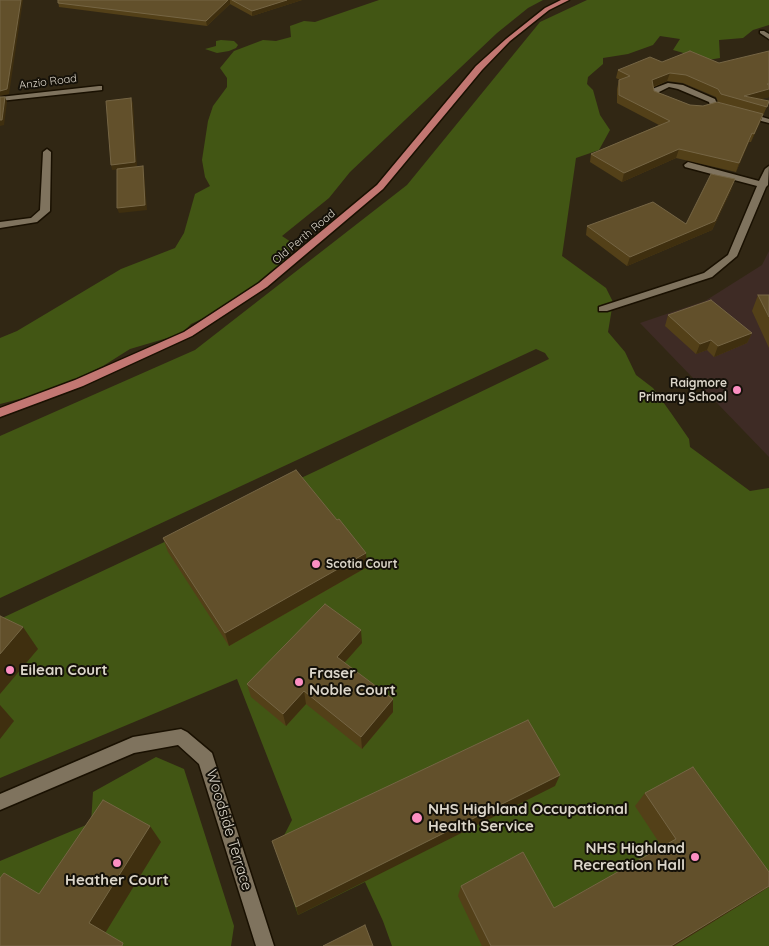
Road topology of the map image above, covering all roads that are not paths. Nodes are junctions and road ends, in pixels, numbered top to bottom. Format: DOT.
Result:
graph roads {
  1 [pos="566,0"];
  2 [pos="762,32"];
  3 [pos="769,37"];
  4 [pos="99,88"];
  5 [pos="0,99"];
  6 [pos="672,103"];
  7 [pos="769,121"];
  8 [pos="47,152"];
  9 [pos="688,165"];
  10 [pos="769,170"];
  11 [pos="764,185"];
  12 [pos="0,225"];
  13 [pos="603,309"];
  14 [pos="0,413"];
  15 [pos="0,802"];
  16 [pos="265,946"];
  1 -- 14 [label="main road, Old Perth Road"];
  2 -- 3 [label="street"];
  4 -- 5 [label="street, Anzio Road"];
  6 -- 7 [label="street"];
  8 -- 12 [label="street"];
  9 -- 11 [label="street"];
  10 -- 11 [label="street"];
  11 -- 13 [label="street"];
  15 -- 16 [label="street, Woodside Terrace"];
}
